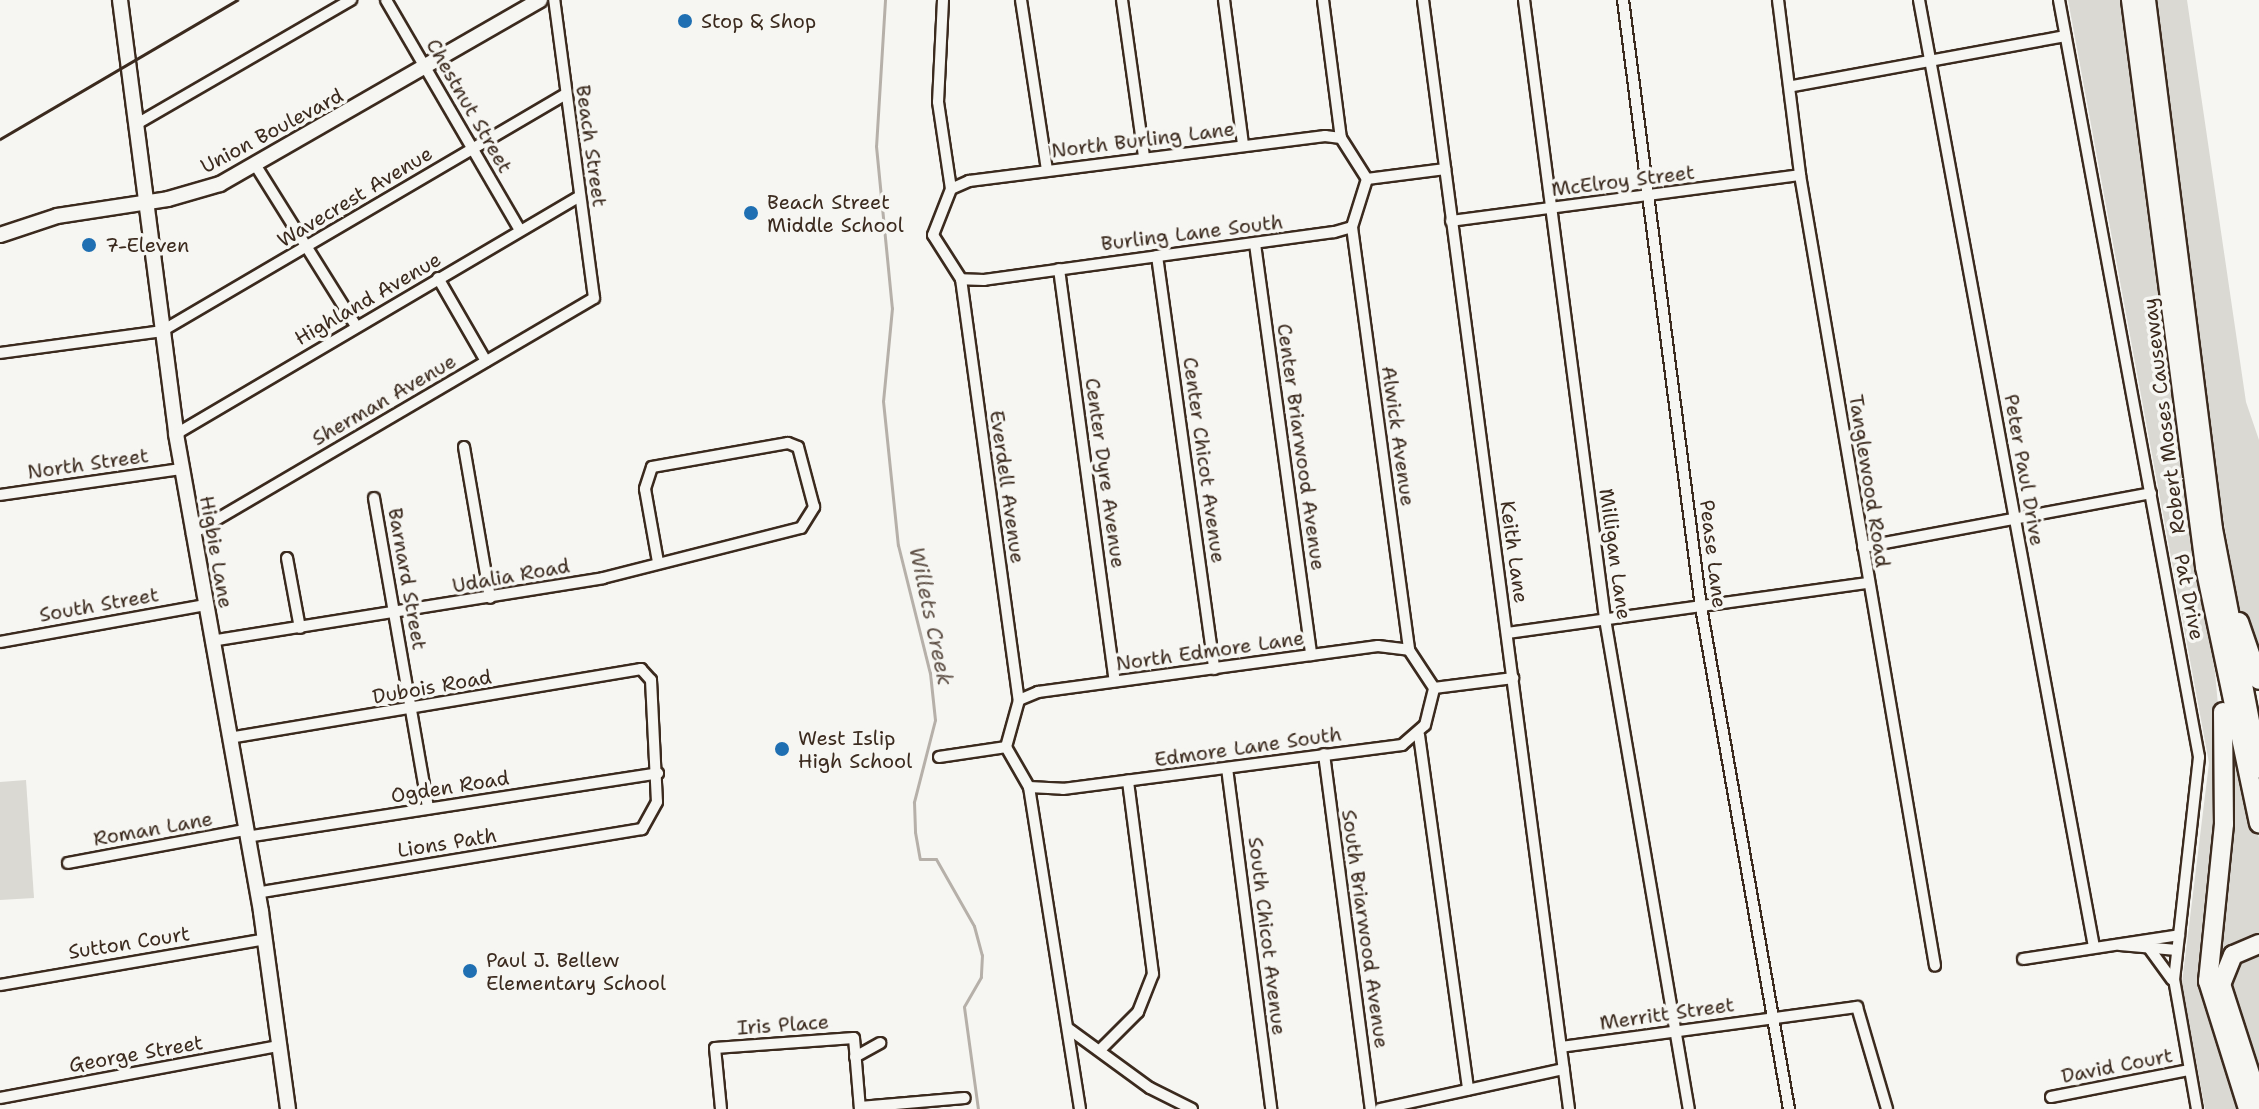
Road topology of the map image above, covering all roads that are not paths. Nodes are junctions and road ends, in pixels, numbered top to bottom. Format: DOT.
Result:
graph roads {
  1 [pos="120,0"];
  2 [pos="351,0"];
  3 [pos="386,0"];
  4 [pos="540,0"];
  5 [pos="554,0"];
  6 [pos="943,0"];
  7 [pos="1021,0"];
  8 [pos="1122,0"];
  9 [pos="1224,0"];
  10 [pos="1323,0"];
  11 [pos="1423,0"];
  12 [pos="1524,0"];
  13 [pos="1623,0"];
  14 [pos="1778,0"];
  15 [pos="1919,0"];
  16 [pos="2059,0"];
  17 [pos="2131,0"];
  18 [pos="2146,0"];
  19 [pos="2065,36"];
  20 [pos="1931,60"];
  21 [pos="426,66"];
  22 [pos="1793,86"];
  23 [pos="566,94"];
  24 [pos="135,125"];
  25 [pos="1341,138"];
  26 [pos="1243,145"];
  27 [pos="473,148"];
  28 [pos="1144,157"];
  29 [pos="256,166"];
  30 [pos="1445,169"];
  31 [pos="1047,170"];
  32 [pos="1800,175"];
  33 [pos="1367,179"];
  34 [pos="951,189"];
  35 [pos="580,196"];
  36 [pos="1648,196"];
  37 [pos="145,203"];
  38 [pos="1550,208"];
  39 [pos="1451,221"];
  40 [pos="1352,227"];
  41 [pos="520,230"];
  42 [pos="0,235"];
  43 [pos="1255,244"];
  44 [pos="305,248"];
  45 [pos="1157,256"];
  46 [pos="1059,269"];
  47 [pos="438,278"];
  48 [pos="961,279"];
  49 [pos="594,298"];
  50 [pos="356,326"];
  51 [pos="162,331"];
  52 [pos="0,353"];
  53 [pos="486,361"];
  54 [pos="176,434"];
  55 [pos="464,447"];
  56 [pos="2205,467"];
  57 [pos="181,469"];
  58 [pos="2151,493"];
  59 [pos="0,495"];
  60 [pos="374,498"];
  61 [pos="2015,519"];
  62 [pos="192,534"];
  63 [pos="1863,547"];
  64 [pos="287,558"];
  65 [pos="658,562"];
  66 [pos="1867,583"];
  67 [pos="490,598"];
  68 [pos="205,605"];
  69 [pos="1701,607"];
  70 [pos="395,613"];
  71 [pos="1605,619"];
  72 [pos="300,628"];
  73 [pos="1507,633"];
  74 [pos="2216,633"];
  75 [pos="211,641"];
  76 [pos="0,642"];
  77 [pos="1409,650"];
  78 [pos="1311,655"];
  79 [pos="1214,669"];
  80 [pos="1513,678"];
  81 [pos="2259,680"];
  82 [pos="1115,681"];
  83 [pos="1434,688"];
  84 [pos="1019,700"];
  85 [pos="410,710"];
  86 [pos="1419,735"];
  87 [pos="229,738"];
  88 [pos="1006,747"];
  89 [pos="1324,754"];
  90 [pos="939,757"];
  91 [pos="1227,768"];
  92 [pos="2259,769"];
  93 [pos="658,773"];
  94 [pos="1128,781"];
  95 [pos="1029,787"];
  96 [pos="428,808"];
  97 [pos="2259,823"];
  98 [pos="246,833"];
  99 [pos="68,863"];
  100 [pos="257,893"];
  101 [pos="2179,935"];
  102 [pos="265,939"];
  103 [pos="2259,944"];
  104 [pos="2100,946"];
  105 [pos="2147,947"];
  106 [pos="2177,950"];
  107 [pos="2023,959"];
  108 [pos="1935,966"];
  109 [pos="0,985"];
  110 [pos="2174,985"];
  111 [pos="1777,1017"];
  112 [pos="1069,1029"];
  113 [pos="1679,1030"];
  114 [pos="880,1043"];
  115 [pos="279,1046"];
  116 [pos="1561,1047"];
  117 [pos="1102,1048"];
  118 [pos="855,1057"];
  119 [pos="1564,1069"];
  120 [pos="2189,1070"];
  121 [pos="1468,1090"];
  122 [pos="2051,1097"];
  123 [pos="0,1098"];
  124 [pos="965,1098"];
  125 [pos="2259,1102"];
  126 [pos="860,1108"];
  127 [pos="288,1109"];
  128 [pos="721,1109"];
  129 [pos="1080,1109"];
  130 [pos="1192,1109"];
  131 [pos="1271,1109"];
  132 [pos="1371,1109"];
  133 [pos="1380,1109"];
  134 [pos="1569,1109"];
  135 [pos="1689,1109"];
  136 [pos="1789,1109"];
  137 [pos="1887,1109"];
  138 [pos="2197,1109"];
  139 [pos="2248,1109"];
  1 -- 24 [label="main road, Higbie Lane"];
  2 -- 24 [label="street"];
  3 -- 21 [label="street, Chestnut Street"];
  4 -- 21 [label="main road, Union Boulevard"];
  5 -- 23 [label="street, Beach Street"];
  6 -- 34 [label="street"];
  7 -- 31 [label="street"];
  8 -- 28 [label="street"];
  9 -- 26 [label="street"];
  10 -- 25 [label="street"];
  11 -- 30 [label="street, Keith Lane"];
  12 -- 38 [label="street, Milligan Lane"];
  13 -- 36 [label="street, Pease Lane"];
  14 -- 22 [label="street, Tanglewood Road"];
  15 -- 20 [label="street, Peter Paul Drive"];
  16 -- 19 [label="street, Pat Drive"];
  17 -- 74 [label="highway, Robert Moses Causeway"];
  18 -- 56 [label="highway, Robert Moses Causeway"];
  19 -- 20 [label="street"];
  19 -- 58 [label="street, Pat Drive"];
  20 -- 22 [label="street"];
  20 -- 61 [label="street, Peter Paul Drive"];
  21 -- 27 [label="street, Chestnut Street"];
  21 -- 29 [label="main road, Union Boulevard"];
  22 -- 32 [label="street, Tanglewood Road"];
  23 -- 27 [label="street, Wavecrest Avenue"];
  23 -- 35 [label="street, Beach Street"];
  24 -- 37 [label="main road, Higbie Lane"];
  25 -- 26 [label="street, North Burling Lane"];
  25 -- 33 [label="street"];
  26 -- 28 [label="street, North Burling Lane"];
  27 -- 41 [label="street, Chestnut Street"];
  27 -- 44 [label="street, Wavecrest Avenue"];
  28 -- 31 [label="street, North Burling Lane"];
  29 -- 37 [label="main road, Union Boulevard"];
  29 -- 44 [label="street"];
  30 -- 33 [label="street"];
  30 -- 39 [label="street, Keith Lane"];
  31 -- 34 [label="street, North Burling Lane"];
  32 -- 36 [label="street, McElroy Street"];
  32 -- 63 [label="street, Tanglewood Road"];
  33 -- 40 [label="street"];
  34 -- 48 [label="street"];
  35 -- 41 [label="street, Highland Avenue"];
  35 -- 49 [label="street, Beach Street"];
  36 -- 38 [label="street, McElroy Street"];
  36 -- 69 [label="street, Pease Lane"];
  37 -- 42 [label="main road, Union Boulevard"];
  37 -- 51 [label="main road, Higbie Lane"];
  38 -- 39 [label="street, McElroy Street"];
  38 -- 71 [label="street, Milligan Lane"];
  39 -- 73 [label="street, Keith Lane"];
  40 -- 43 [label="street, Burling Lane South"];
  40 -- 77 [label="street, Alwick Avenue"];
  41 -- 47 [label="street, Highland Avenue"];
  43 -- 45 [label="street, Burling Lane South"];
  43 -- 78 [label="street, Center Briarwood Avenue"];
  44 -- 50 [label="street"];
  44 -- 51 [label="street, Wavecrest Avenue"];
  45 -- 46 [label="street, Burling Lane South"];
  45 -- 79 [label="street, Center Chicot Avenue"];
  46 -- 48 [label="street, Burling Lane South"];
  46 -- 82 [label="street, Center Dyre Avenue"];
  47 -- 50 [label="street, Highland Avenue"];
  47 -- 53 [label="street"];
  48 -- 84 [label="street, Everdell Avenue"];
  49 -- 53 [label="street, Sherman Avenue"];
  50 -- 54 [label="street, Highland Avenue"];
  51 -- 52 [label="street"];
  51 -- 54 [label="main road, Higbie Lane"];
  53 -- 62 [label="street, Sherman Avenue"];
  54 -- 57 [label="main road, Higbie Lane"];
  55 -- 67 [label="street"];
  56 -- 81 [label="highway"];
  56 -- 92 [label="highway, Robert Moses Causeway"];
  57 -- 59 [label="street, North Street"];
  57 -- 62 [label="main road, Higbie Lane"];
  58 -- 61 [label="street"];
  58 -- 101 [label="street, Pat Drive"];
  60 -- 70 [label="street, Barnard Street"];
  61 -- 63 [label="street"];
  61 -- 104 [label="street, Peter Paul Drive"];
  62 -- 68 [label="main road, Higbie Lane"];
  63 -- 66 [label="street, Tanglewood Road"];
  64 -- 72 [label="street"];
  65 -- 65 [label="street, Udalia Road"];
  65 -- 67 [label="street, Udalia Road"];
  66 -- 69 [label="street"];
  66 -- 108 [label="street, Tanglewood Road"];
  67 -- 70 [label="street, Udalia Road"];
  68 -- 75 [label="main road, Higbie Lane"];
  68 -- 76 [label="street, South Street"];
  69 -- 71 [label="street"];
  69 -- 111 [label="street, Pease Lane"];
  70 -- 72 [label="street, Udalia Road"];
  70 -- 85 [label="street, Barnard Street"];
  71 -- 73 [label="street"];
  71 -- 113 [label="street, Milligan Lane"];
  72 -- 75 [label="street, Udalia Road"];
  73 -- 80 [label="street, Keith Lane"];
  74 -- 97 [label="highway, Robert Moses Causeway"];
  74 -- 139 [label="highway"];
  75 -- 87 [label="main road, Higbie Lane"];
  77 -- 78 [label="street, North Edmore Lane"];
  77 -- 83 [label="street"];
  78 -- 79 [label="street, North Edmore Lane"];
  79 -- 82 [label="street, North Edmore Lane"];
  80 -- 83 [label="street"];
  80 -- 116 [label="street, Keith Lane"];
  82 -- 84 [label="street, North Edmore Lane"];
  83 -- 86 [label="street"];
  84 -- 88 [label="street"];
  85 -- 87 [label="street, Dubois Road"];
  85 -- 93 [label="street, Dubois Road"];
  85 -- 96 [label="street, Barnard Street"];
  86 -- 89 [label="street, Edmore Lane South"];
  86 -- 121 [label="street"];
  87 -- 98 [label="main road, Higbie Lane"];
  88 -- 90 [label="street"];
  88 -- 95 [label="street"];
  89 -- 91 [label="street, Edmore Lane South"];
  89 -- 132 [label="street, South Briarwood Avenue"];
  91 -- 94 [label="street, Edmore Lane South"];
  91 -- 131 [label="street, South Chicot Avenue"];
  93 -- 96 [label="street, Ogden Road"];
  93 -- 100 [label="street, Lions Path"];
  94 -- 95 [label="street, Edmore Lane South"];
  94 -- 117 [label="street"];
  95 -- 112 [label="street"];
  96 -- 98 [label="street, Ogden Road"];
  98 -- 99 [label="street, Roman Lane"];
  98 -- 100 [label="main road, Higbie Lane"];
  100 -- 102 [label="main road, Higbie Lane"];
  101 -- 104 [label="street"];
  101 -- 106 [label="street, Pat Drive"];
  102 -- 109 [label="street, Sutton Court"];
  102 -- 115 [label="main road, Higbie Lane"];
  103 -- 125 [label="highway"];
  104 -- 105 [label="street"];
  104 -- 107 [label="street"];
  105 -- 106 [label="street"];
  105 -- 110 [label="street"];
  106 -- 110 [label="street, Pat Drive"];
  110 -- 120 [label="street, Pat Drive"];
  111 -- 113 [label="street, Merritt Street"];
  111 -- 136 [label="street, Pease Lane"];
  111 -- 137 [label="street, Merritt Street"];
  112 -- 117 [label="street"];
  112 -- 129 [label="street"];
  113 -- 116 [label="street, Merritt Street"];
  113 -- 135 [label="street, Milligan Lane"];
  114 -- 118 [label="street"];
  115 -- 123 [label="street, George Street"];
  115 -- 127 [label="main road, Higbie Lane"];
  116 -- 119 [label="street, Keith Lane"];
  117 -- 130 [label="street"];
  118 -- 126 [label="street"];
  118 -- 128 [label="street, Iris Place"];
  119 -- 121 [label="street"];
  119 -- 134 [label="street, Keith Lane"];
  120 -- 122 [label="street, David Court"];
  120 -- 138 [label="street, Pat Drive"];
  121 -- 133 [label="street"];
  124 -- 126 [label="street"];
}
